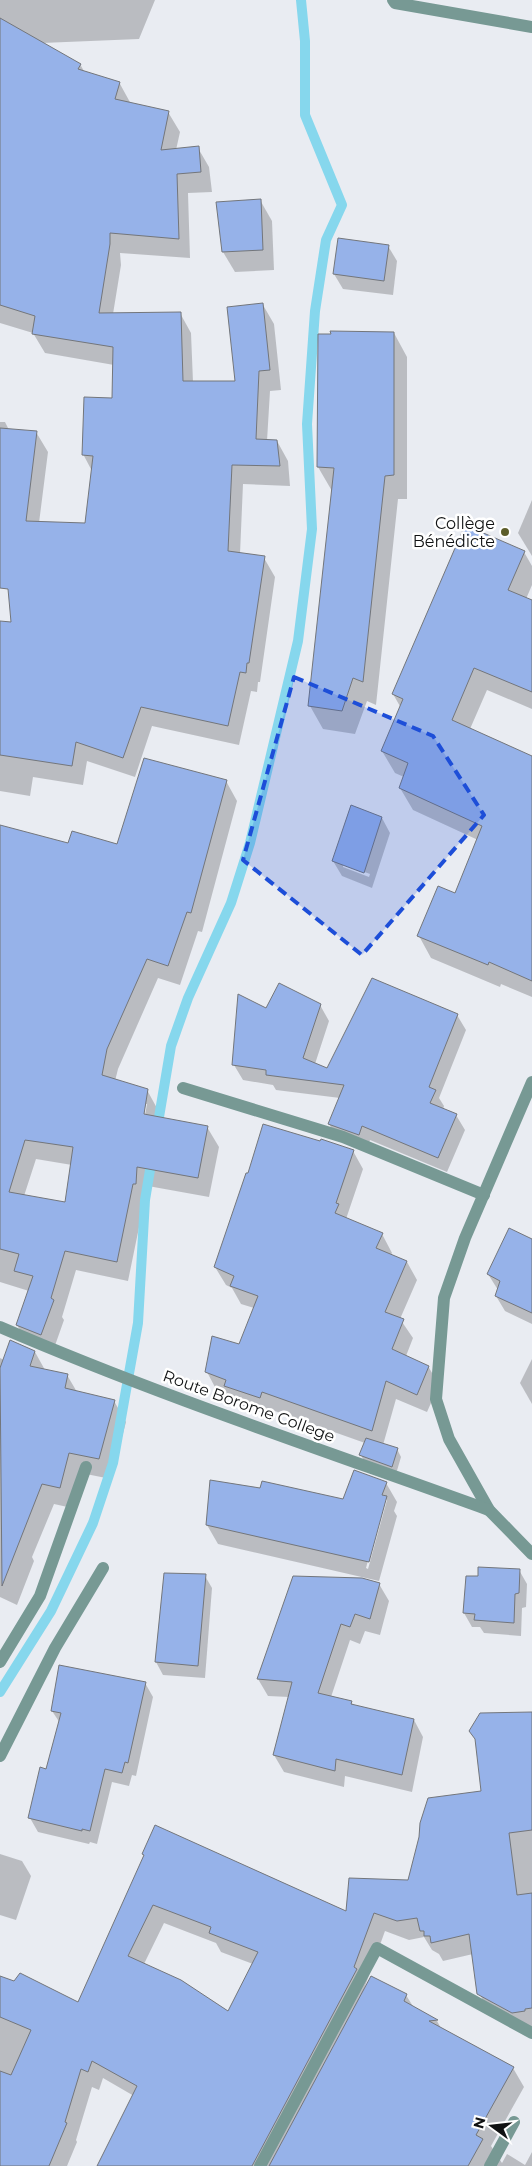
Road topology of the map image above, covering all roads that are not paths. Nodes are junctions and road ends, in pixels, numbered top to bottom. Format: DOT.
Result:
graph roads {
  1 [pos="393,0"];
  2 [pos="532,27"];
  3 [pos="532,1082"];
  4 [pos="183,1088"];
  5 [pos="484,1195"];
  6 [pos="0,1327"];
  7 [pos="86,1467"];
  8 [pos="490,1510"];
  9 [pos="532,1554"];
  10 [pos="103,1568"];
  11 [pos="0,1662"];
  12 [pos="0,1756"];
  13 [pos="532,2033"];
  14 [pos="514,2122"];
  15 [pos="260,2166"];
  16 [pos="490,2166"];
  1 -- 2 [label="street"];
  3 -- 5 [label="street"];
  4 -- 5 [label="street"];
  5 -- 8 [label="street"];
  6 -- 8 [label="street, Route Borome College"];
  7 -- 11 [label="street"];
  8 -- 9 [label="street"];
  10 -- 12 [label="street"];
  13 -- 15 [label="street"];
  14 -- 16 [label="street"];
}
